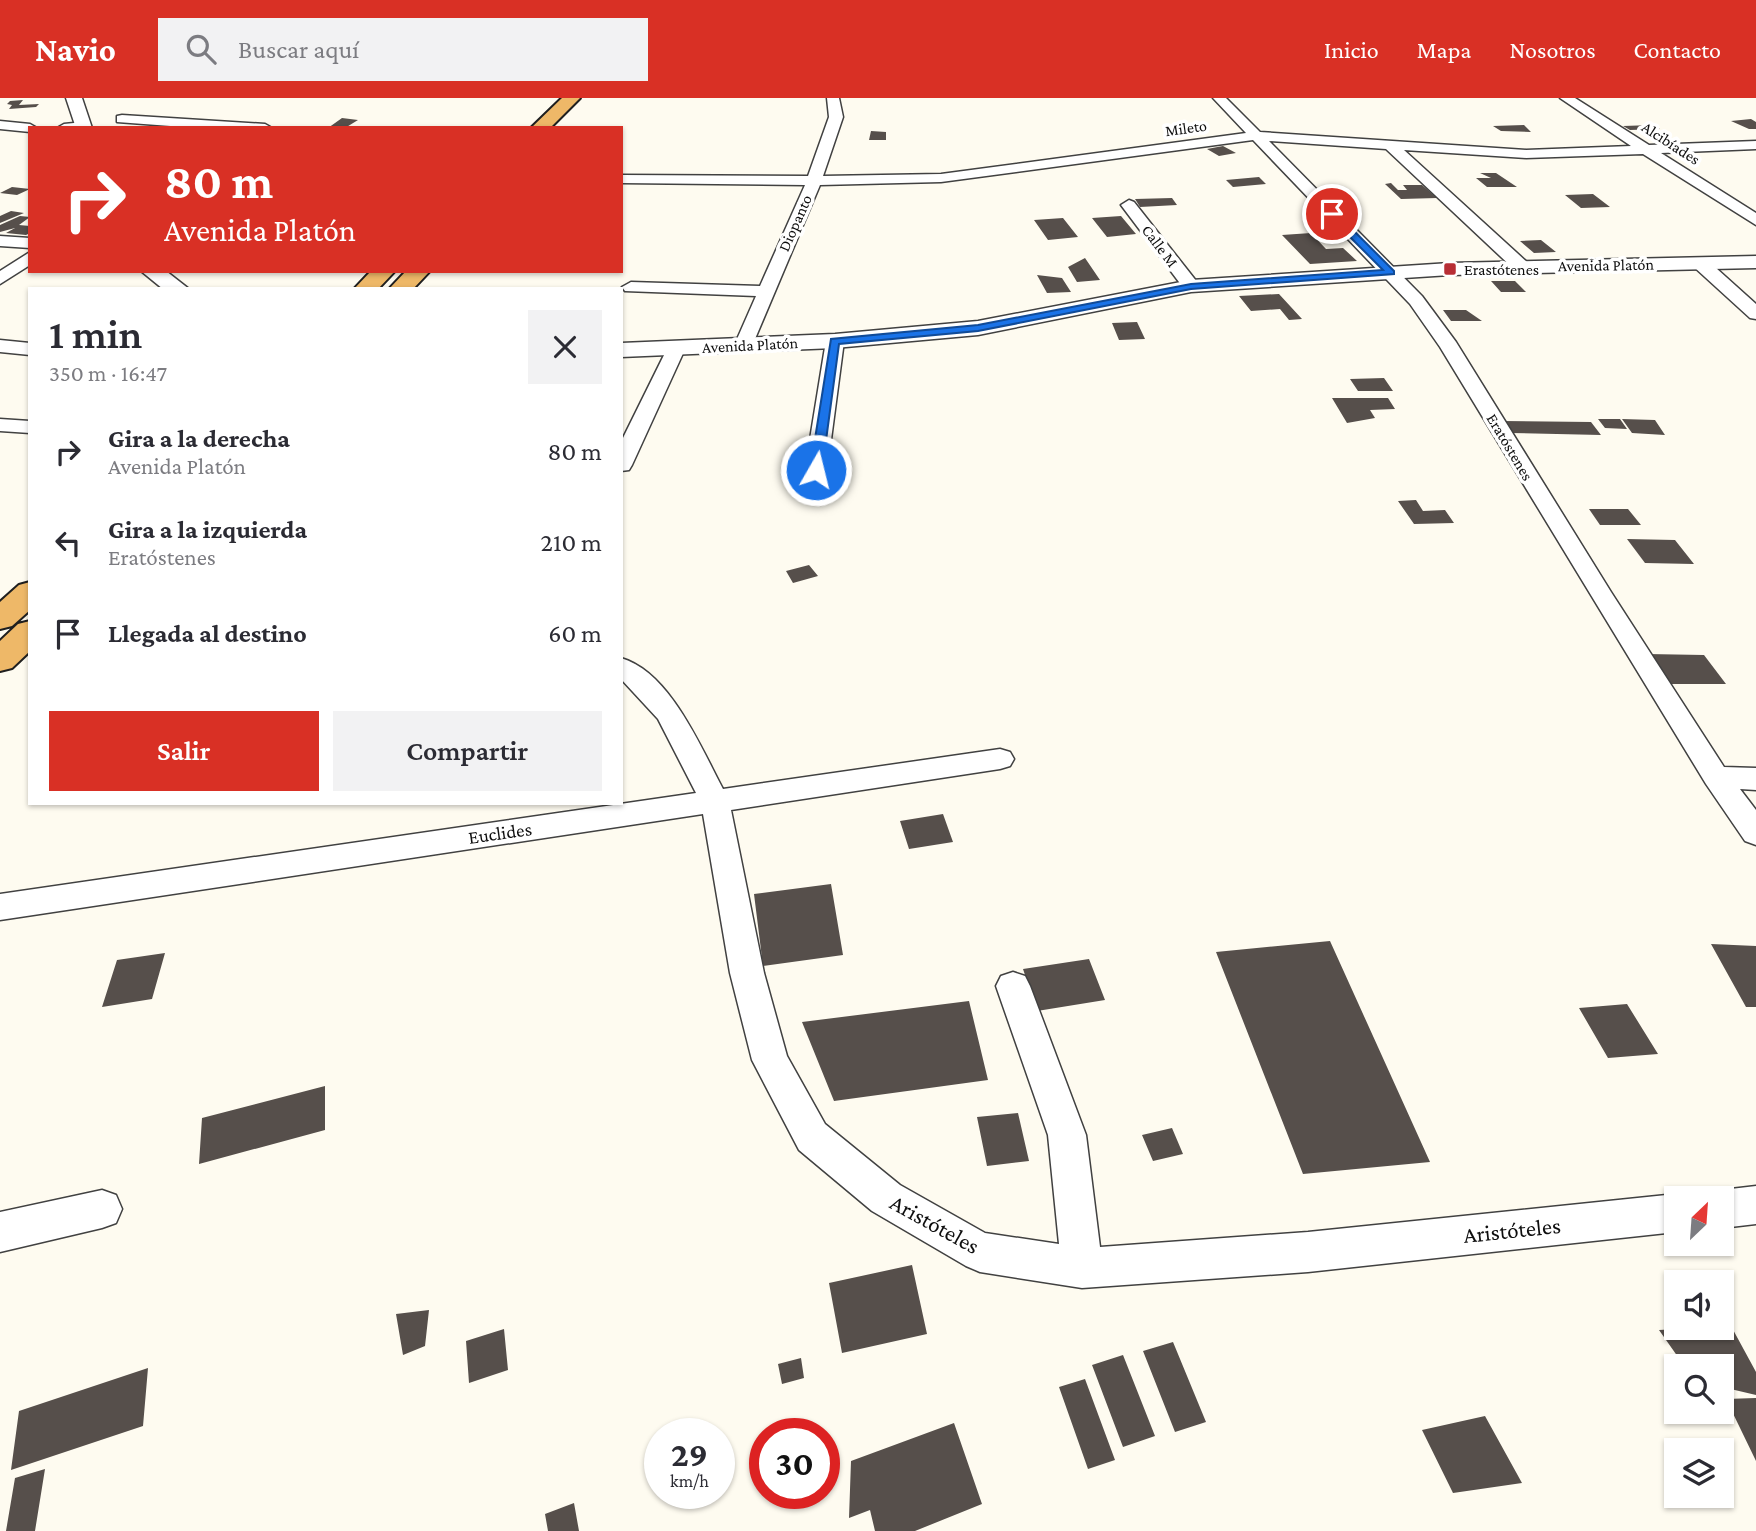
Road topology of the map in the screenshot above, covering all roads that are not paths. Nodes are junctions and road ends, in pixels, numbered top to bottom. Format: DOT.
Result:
graph roads {
  1 [pos="74,98"];
  2 [pos="572,98"];
  3 [pos="833,98"];
  4 [pos="1219,98"];
  5 [pos="1566,98"];
  6 [pos="143,108"];
  7 [pos="0,125"];
  8 [pos="84,126"];
  9 [pos="223,126"];
  10 [pos="542,126"];
  11 [pos="28,128"];
  12 [pos="1255,136"];
  13 [pos="1756,145"];
  14 [pos="1391,146"];
  15 [pos="1650,150"];
  16 [pos="623,178"];
  17 [pos="814,181"];
  18 [pos="1129,205"];
  19 [pos="1756,220"];
  20 [pos="0,241"];
  21 [pos="28,243"];
  22 [pos="28,258"];
  23 [pos="1756,262"];
  24 [pos="1700,263"];
  25 [pos="1522,267"];
  26 [pos="1391,272"];
  27 [pos="154,273"];
  28 [pos="382,273"];
  29 [pos="417,273"];
  30 [pos="0,279"];
  31 [pos="1191,286"];
  32 [pos="175,287"];
  33 [pos="367,287"];
  34 [pos="402,287"];
  35 [pos="631,287"];
  36 [pos="766,291"];
  37 [pos="1756,313"];
  38 [pos="835,341"];
  39 [pos="0,346"];
  40 [pos="743,346"];
  41 [pos="28,349"];
  42 [pos="623,349"];
  43 [pos="676,349"];
  44 [pos="0,425"];
  45 [pos="28,427"];
  46 [pos="623,462"];
  47 [pos="816,470"];
  48 [pos="28,594"];
  49 [pos="0,619"];
  50 [pos="28,634"];
  51 [pos="0,660"];
  52 [pos="623,668"];
  53 [pos="1000,759"];
  54 [pos="1716,777"];
  55 [pos="1756,779"];
  56 [pos="715,802"];
  57 [pos="1756,833"];
  58 [pos="0,907"];
  59 [pos="1013,986"];
  60 [pos="1756,1205"];
  61 [pos="1734,1208"];
  62 [pos="102,1209"];
  63 [pos="1664,1214"];
  64 [pos="0,1232"];
  65 [pos="1082,1268"];
  1 -- 8 [label="street"];
  2 -- 10 [label="highway"];
  3 -- 17 [label="street, Diopanto"];
  4 -- 12 [label="street, Eratóstenes"];
  5 -- 15 [label="street, Alcibíades"];
  6 -- 9 [label="street"];
  7 -- 11 [label="street"];
  12 -- 14 [label="street, Mileto"];
  12 -- 17 [label="street, Mileto"];
  12 -- 26 [label="street, Eratóstenes"];
  13 -- 15 [label="street, Mileto"];
  14 -- 15 [label="street, Mileto"];
  14 -- 25 [label="street"];
  15 -- 19 [label="street, Alcibíades"];
  16 -- 17 [label="street, Mileto"];
  17 -- 36 [label="street, Diopanto"];
  18 -- 31 [label="street, Calle M"];
  20 -- 21 [label="street"];
  22 -- 30 [label="street"];
  23 -- 24 [label="street, Avenida Platón"];
  24 -- 25 [label="street, Avenida Platón"];
  24 -- 37 [label="street"];
  25 -- 26 [label="street, Avenida Platón"];
  26 -- 31 [label="street, Avenida Platón"];
  26 -- 54 [label="street, Eratóstenes"];
  27 -- 32 [label="street"];
  28 -- 33 [label="highway"];
  29 -- 34 [label="highway"];
  31 -- 38 [label="street, Avenida Platón"];
  35 -- 36 [label="street"];
  36 -- 40 [label="street, Diopanto"];
  38 -- 40 [label="street, Avenida Platón"];
  38 -- 47 [label="street"];
  39 -- 41 [label="street"];
  40 -- 43 [label="street, Avenida Platón"];
  42 -- 43 [label="street, Avenida Platón"];
  43 -- 46 [label="street"];
  44 -- 45 [label="street"];
  48 -- 49 [label="highway"];
  50 -- 51 [label="highway"];
  52 -- 56 [label="street, Aristóteles"];
  53 -- 56 [label="street, Euclides"];
  54 -- 55 [label="street"];
  54 -- 57 [label="street, Eratóstenes"];
  56 -- 58 [label="street, Euclides"];
  56 -- 65 [label="street, Aristóteles"];
  59 -- 65 [label="street"];
  60 -- 61 [label="street"];
  62 -- 64 [label="street"];
  63 -- 65 [label="street, Aristóteles"];
}
